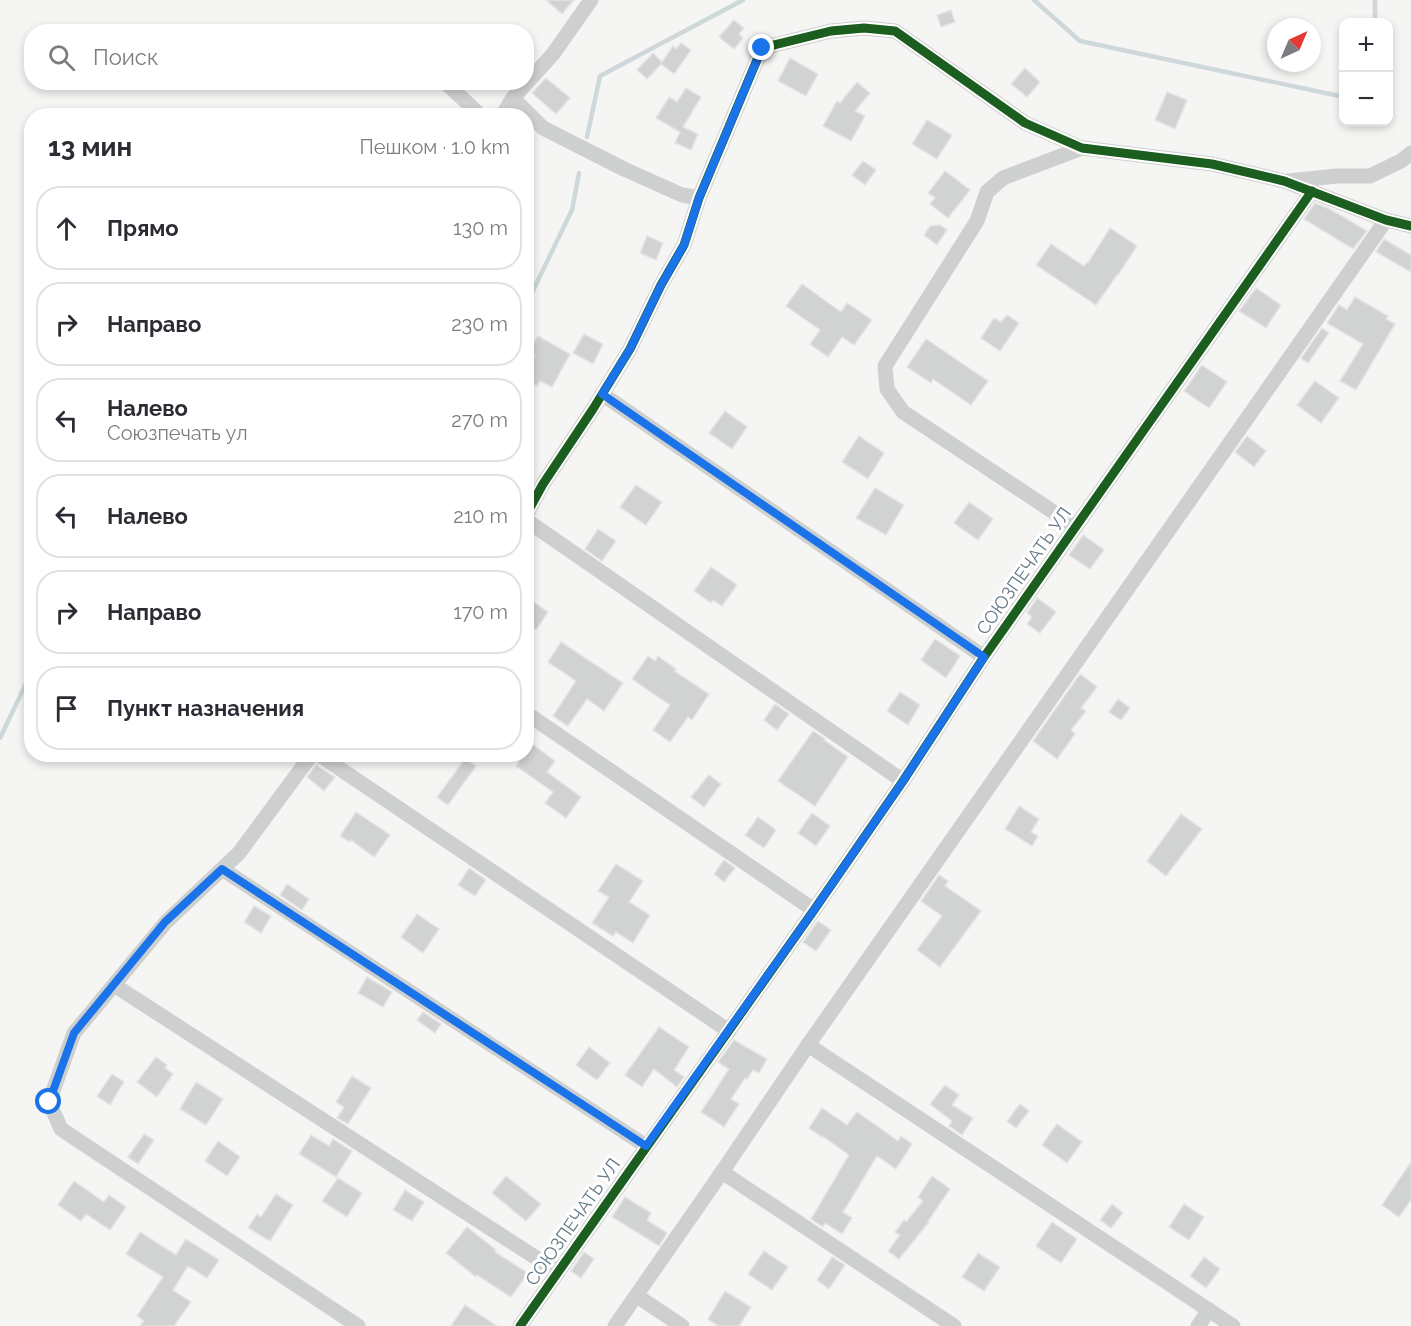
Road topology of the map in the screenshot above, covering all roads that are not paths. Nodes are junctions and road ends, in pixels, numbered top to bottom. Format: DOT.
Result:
graph roads {
  1 [pos="591,0"];
  2 [pos="534,75"];
  3 [pos="453,90"];
  4 [pos="520,90"];
  5 [pos="513,98"];
  6 [pos="473,108"];
  7 [pos="507,108"];
  8 [pos="523,108"];
  9 [pos="534,119"];
  10 [pos="1082,148"];
  11 [pos="1411,153"];
  12 [pos="1284,181"];
  13 [pos="1311,191"];
  14 [pos="699,198"];
  15 [pos="1386,220"];
  16 [pos="1411,226"];
  17 [pos="602,394"];
  18 [pos="534,501"];
  19 [pos="534,523"];
  20 [pos="1076,526"];
  21 [pos="984,657"];
  22 [pos="534,718"];
  23 [pos="306,762"];
  24 [pos="330,762"];
  25 [pos="903,781"];
  26 [pos="222,869"];
  27 [pos="814,910"];
  28 [pos="114,985"];
  29 [pos="729,1031"];
  30 [pos="808,1045"];
  31 [pos="646,1146"];
  32 [pos="722,1172"];
  33 [pos="558,1272"];
  34 [pos="637,1296"];
  35 [pos="1209,1310"];
  36 [pos="358,1326"];
  37 [pos="520,1326"];
  38 [pos="615,1326"];
  39 [pos="682,1326"];
  40 [pos="954,1326"];
  41 [pos="1198,1326"];
  42 [pos="1233,1326"];
  1 -- 2 [label="street"];
  3 -- 6 [label="street"];
  4 -- 5 [label="street"];
  5 -- 7 [label="street"];
  5 -- 8 [label="street"];
  9 -- 14 [label="street"];
  10 -- 12 [label="street"];
  10 -- 14 [label="street"];
  10 -- 20 [label="street"];
  11 -- 12 [label="street"];
  12 -- 13 [label="street"];
  13 -- 15 [label="street"];
  13 -- 20 [label="street, СОЮЗПЕЧАТЬ УЛ"];
  14 -- 17 [label="street"];
  15 -- 16 [label="street"];
  15 -- 30 [label="street"];
  17 -- 18 [label="street"];
  17 -- 21 [label="street"];
  19 -- 25 [label="street"];
  20 -- 21 [label="street, СОЮЗПЕЧАТЬ УЛ"];
  21 -- 25 [label="street, СОЮЗПЕЧАТЬ УЛ"];
  22 -- 27 [label="street"];
  23 -- 26 [label="street"];
  24 -- 29 [label="street"];
  25 -- 27 [label="street, СОЮЗПЕЧАТЬ УЛ"];
  26 -- 28 [label="street"];
  26 -- 31 [label="street"];
  27 -- 29 [label="street, СОЮЗПЕЧАТЬ УЛ"];
  28 -- 33 [label="street"];
  28 -- 36 [label="street"];
  29 -- 31 [label="street, СОЮЗПЕЧАТЬ УЛ"];
  30 -- 32 [label="street"];
  30 -- 35 [label="street"];
  31 -- 33 [label="street, СОЮЗПЕЧАТЬ УЛ"];
  32 -- 34 [label="street"];
  32 -- 40 [label="street"];
  33 -- 37 [label="street, СОЮЗПЕЧАТЬ УЛ"];
  34 -- 38 [label="street"];
  34 -- 39 [label="street"];
  35 -- 41 [label="street"];
  35 -- 42 [label="street"];
}
